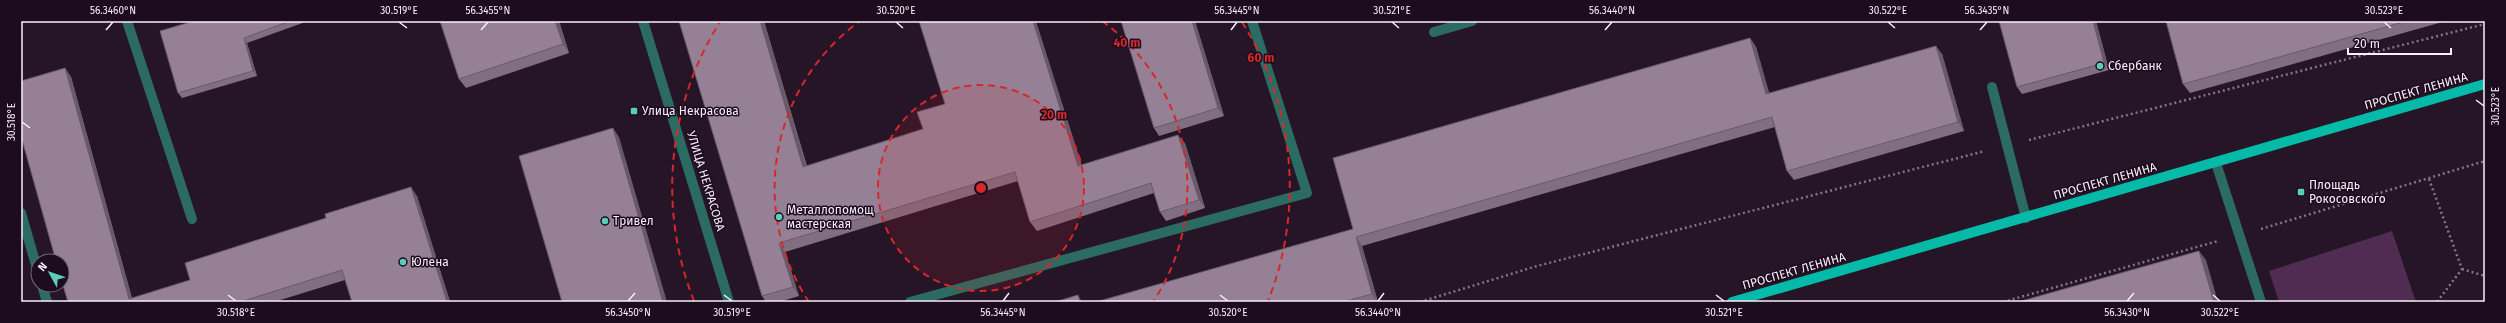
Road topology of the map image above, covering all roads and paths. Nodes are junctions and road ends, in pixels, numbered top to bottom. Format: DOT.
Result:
graph roads {
  1 [pos="127,21"];
  2 [pos="643,21"];
  3 [pos="1252,21"];
  4 [pos="1472,21"];
  5 [pos="2485,24"];
  6 [pos="1434,32"];
  7 [pos="2485,84"];
  8 [pos="1992,87"];
  9 [pos="2007,146"];
  10 [pos="2216,163"];
  11 [pos="2430,179"];
  12 [pos="21,213"];
  13 [pos="2026,218"];
  14 [pos="192,219"];
  15 [pos="33,253"];
  16 [pos="2462,269"];
  17 [pos="2485,276"];
  18 [pos="729,302"];
  19 [pos="910,302"];
  20 [pos="1420,302"];
  21 [pos="1732,302"];
  22 [pos="2261,302"];
  23 [pos="2437,302"];
  1 -- 14 [label="street"];
  2 -- 18 [label="street, УЛИЦА НЕКРАСОВА"];
  3 -- 19 [label="street"];
  4 -- 6 [label="street"];
  5 -- 9 [label="path"];
  7 -- 10 [label="main road, ПРОСПЕКТ ЛЕНИНА"];
  8 -- 9 [label="street"];
  9 -- 13 [label="street"];
  9 -- 20 [label="path"];
  10 -- 13 [label="main road, ПРОСПЕКТ ЛЕНИНА"];
  10 -- 22 [label="street"];
  11 -- 16 [label="path"];
  12 -- 15 [label="street"];
  13 -- 21 [label="main road, ПРОСПЕКТ ЛЕНИНА"];
  16 -- 17 [label="path"];
  16 -- 23 [label="path"];
}
